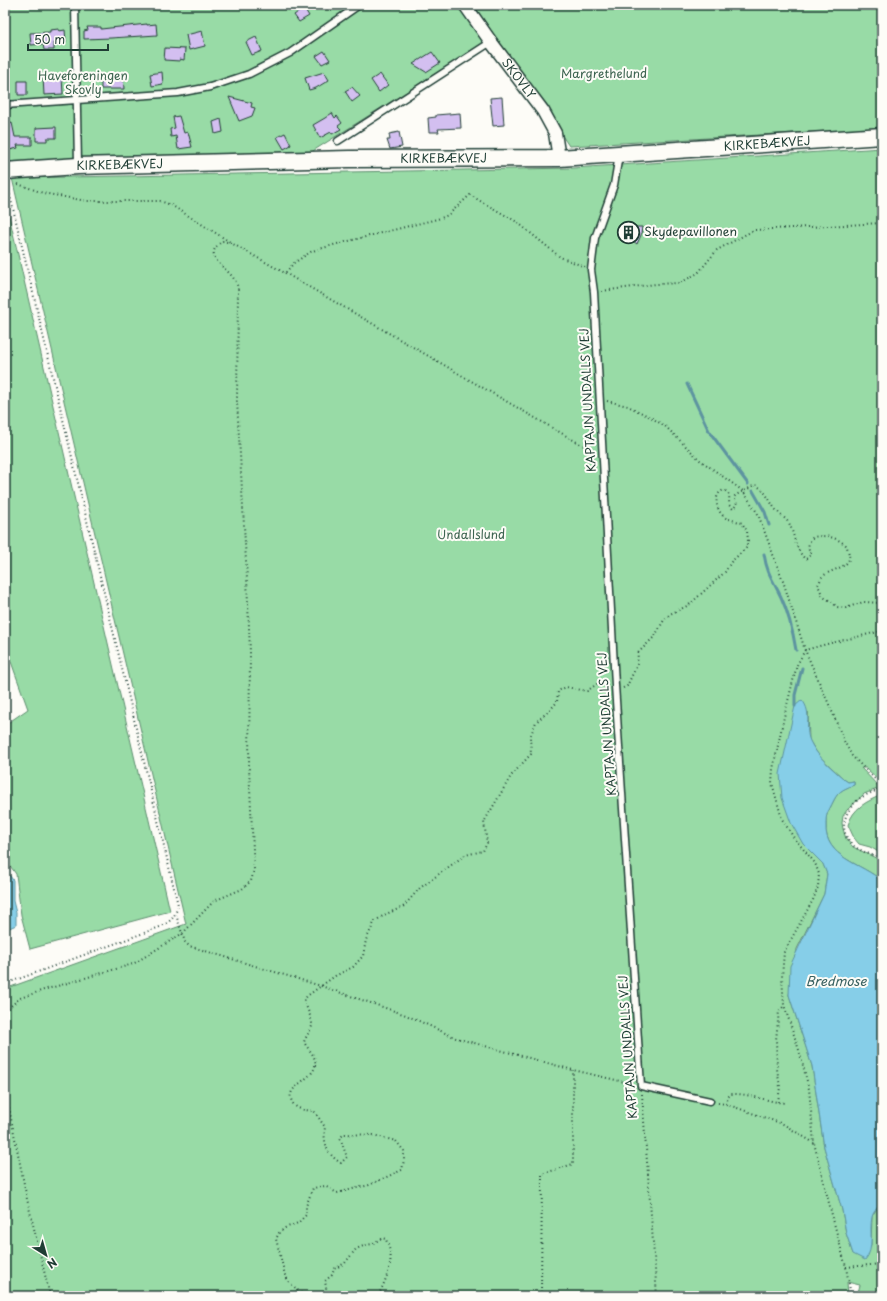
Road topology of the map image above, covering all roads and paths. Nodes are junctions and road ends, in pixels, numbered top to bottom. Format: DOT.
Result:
graph roads {
  1 [pos="75,5"];
  2 [pos="359,5"];
  3 [pos="465,5"];
  4 [pos="491,42"];
  5 [pos="77,100"];
  6 [pos="5,105"];
  7 [pos="882,136"];
  8 [pos="338,141"];
  9 [pos="620,154"];
  10 [pos="559,158"];
  11 [pos="78,166"];
  12 [pos="5,171"];
  13 [pos="882,223"];
  14 [pos="231,243"];
  15 [pos="591,270"];
  16 [pos="284,273"];
  17 [pos="594,292"];
  18 [pos="599,399"];
  19 [pos="602,456"];
  20 [pos="744,491"];
  21 [pos="882,603"];
  22 [pos="882,631"];
  23 [pos="805,650"];
  24 [pos="615,685"];
  25 [pos="882,787"];
  26 [pos="882,860"];
  27 [pos="176,915"];
  28 [pos="183,934"];
  29 [pos="5,984"];
  30 [pos="321,986"];
  31 [pos="784,1005"];
  32 [pos="5,1010"];
  33 [pos="573,1070"];
  34 [pos="641,1086"];
  35 [pos="5,1088"];
  36 [pos="710,1101"];
  37 [pos="778,1102"];
  38 [pos="786,1103"];
  39 [pos="726,1104"];
  40 [pos="814,1143"];
  41 [pos="882,1264"];
  42 [pos="846,1267"];
  43 [pos="50,1296"];
  44 [pos="304,1296"];
  45 [pos="325,1296"];
  46 [pos="378,1296"];
  47 [pos="541,1296"];
  48 [pos="657,1296"];
  49 [pos="851,1296"];
  1 -- 5 [label="lane"];
  2 -- 5 [label="lane"];
  3 -- 4 [label="street, SKOVLY"];
  4 -- 8 [label="lane"];
  4 -- 10 [label="street, SKOVLY"];
  5 -- 6 [label="lane"];
  5 -- 11 [label="lane"];
  7 -- 9 [label="street, KIRKEBÆKVEJ"];
  9 -- 10 [label="street, KIRKEBÆKVEJ"];
  9 -- 15 [label="lane, KAPTAJN UNDALLS VEJ"];
  10 -- 11 [label="street, KIRKEBÆKVEJ"];
  11 -- 12 [label="street, KIRKEBÆKVEJ"];
  13 -- 17 [label="path"];
  14 -- 16 [label="path"];
  14 -- 27 [label="path"];
  14 -- 28 [label="path"];
  15 -- 16 [label="path"];
  15 -- 17 [label="lane, KAPTAJN UNDALLS VEJ"];
  16 -- 19 [label="path"];
  17 -- 18 [label="lane, KAPTAJN UNDALLS VEJ"];
  18 -- 19 [label="lane, KAPTAJN UNDALLS VEJ"];
  18 -- 20 [label="path"];
  19 -- 24 [label="lane, KAPTAJN UNDALLS VEJ"];
  20 -- 21 [label="path"];
  20 -- 23 [label="path"];
  20 -- 24 [label="path"];
  22 -- 23 [label="path"];
  23 -- 25 [label="path"];
  23 -- 31 [label="path"];
  24 -- 30 [label="path"];
  24 -- 34 [label="lane, KAPTAJN UNDALLS VEJ"];
  25 -- 26 [label="path"];
  27 -- 28 [label="path"];
  27 -- 29 [label="path"];
  28 -- 30 [label="path"];
  28 -- 32 [label="path"];
  30 -- 33 [label="path"];
  30 -- 44 [label="path"];
  31 -- 37 [label="path"];
  31 -- 40 [label="path"];
  33 -- 34 [label="path"];
  33 -- 47 [label="path"];
  34 -- 36 [label="lane"];
  34 -- 48 [label="path, KAPTAJN UNDALLS VEJ"];
  35 -- 43 [label="path"];
  36 -- 39 [label="path"];
  37 -- 38 [label="path"];
  37 -- 39 [label="path"];
  39 -- 40 [label="path"];
  40 -- 42 [label="path"];
  41 -- 42 [label="path"];
  42 -- 49 [label="path"];
  45 -- 46 [label="path"];
}
